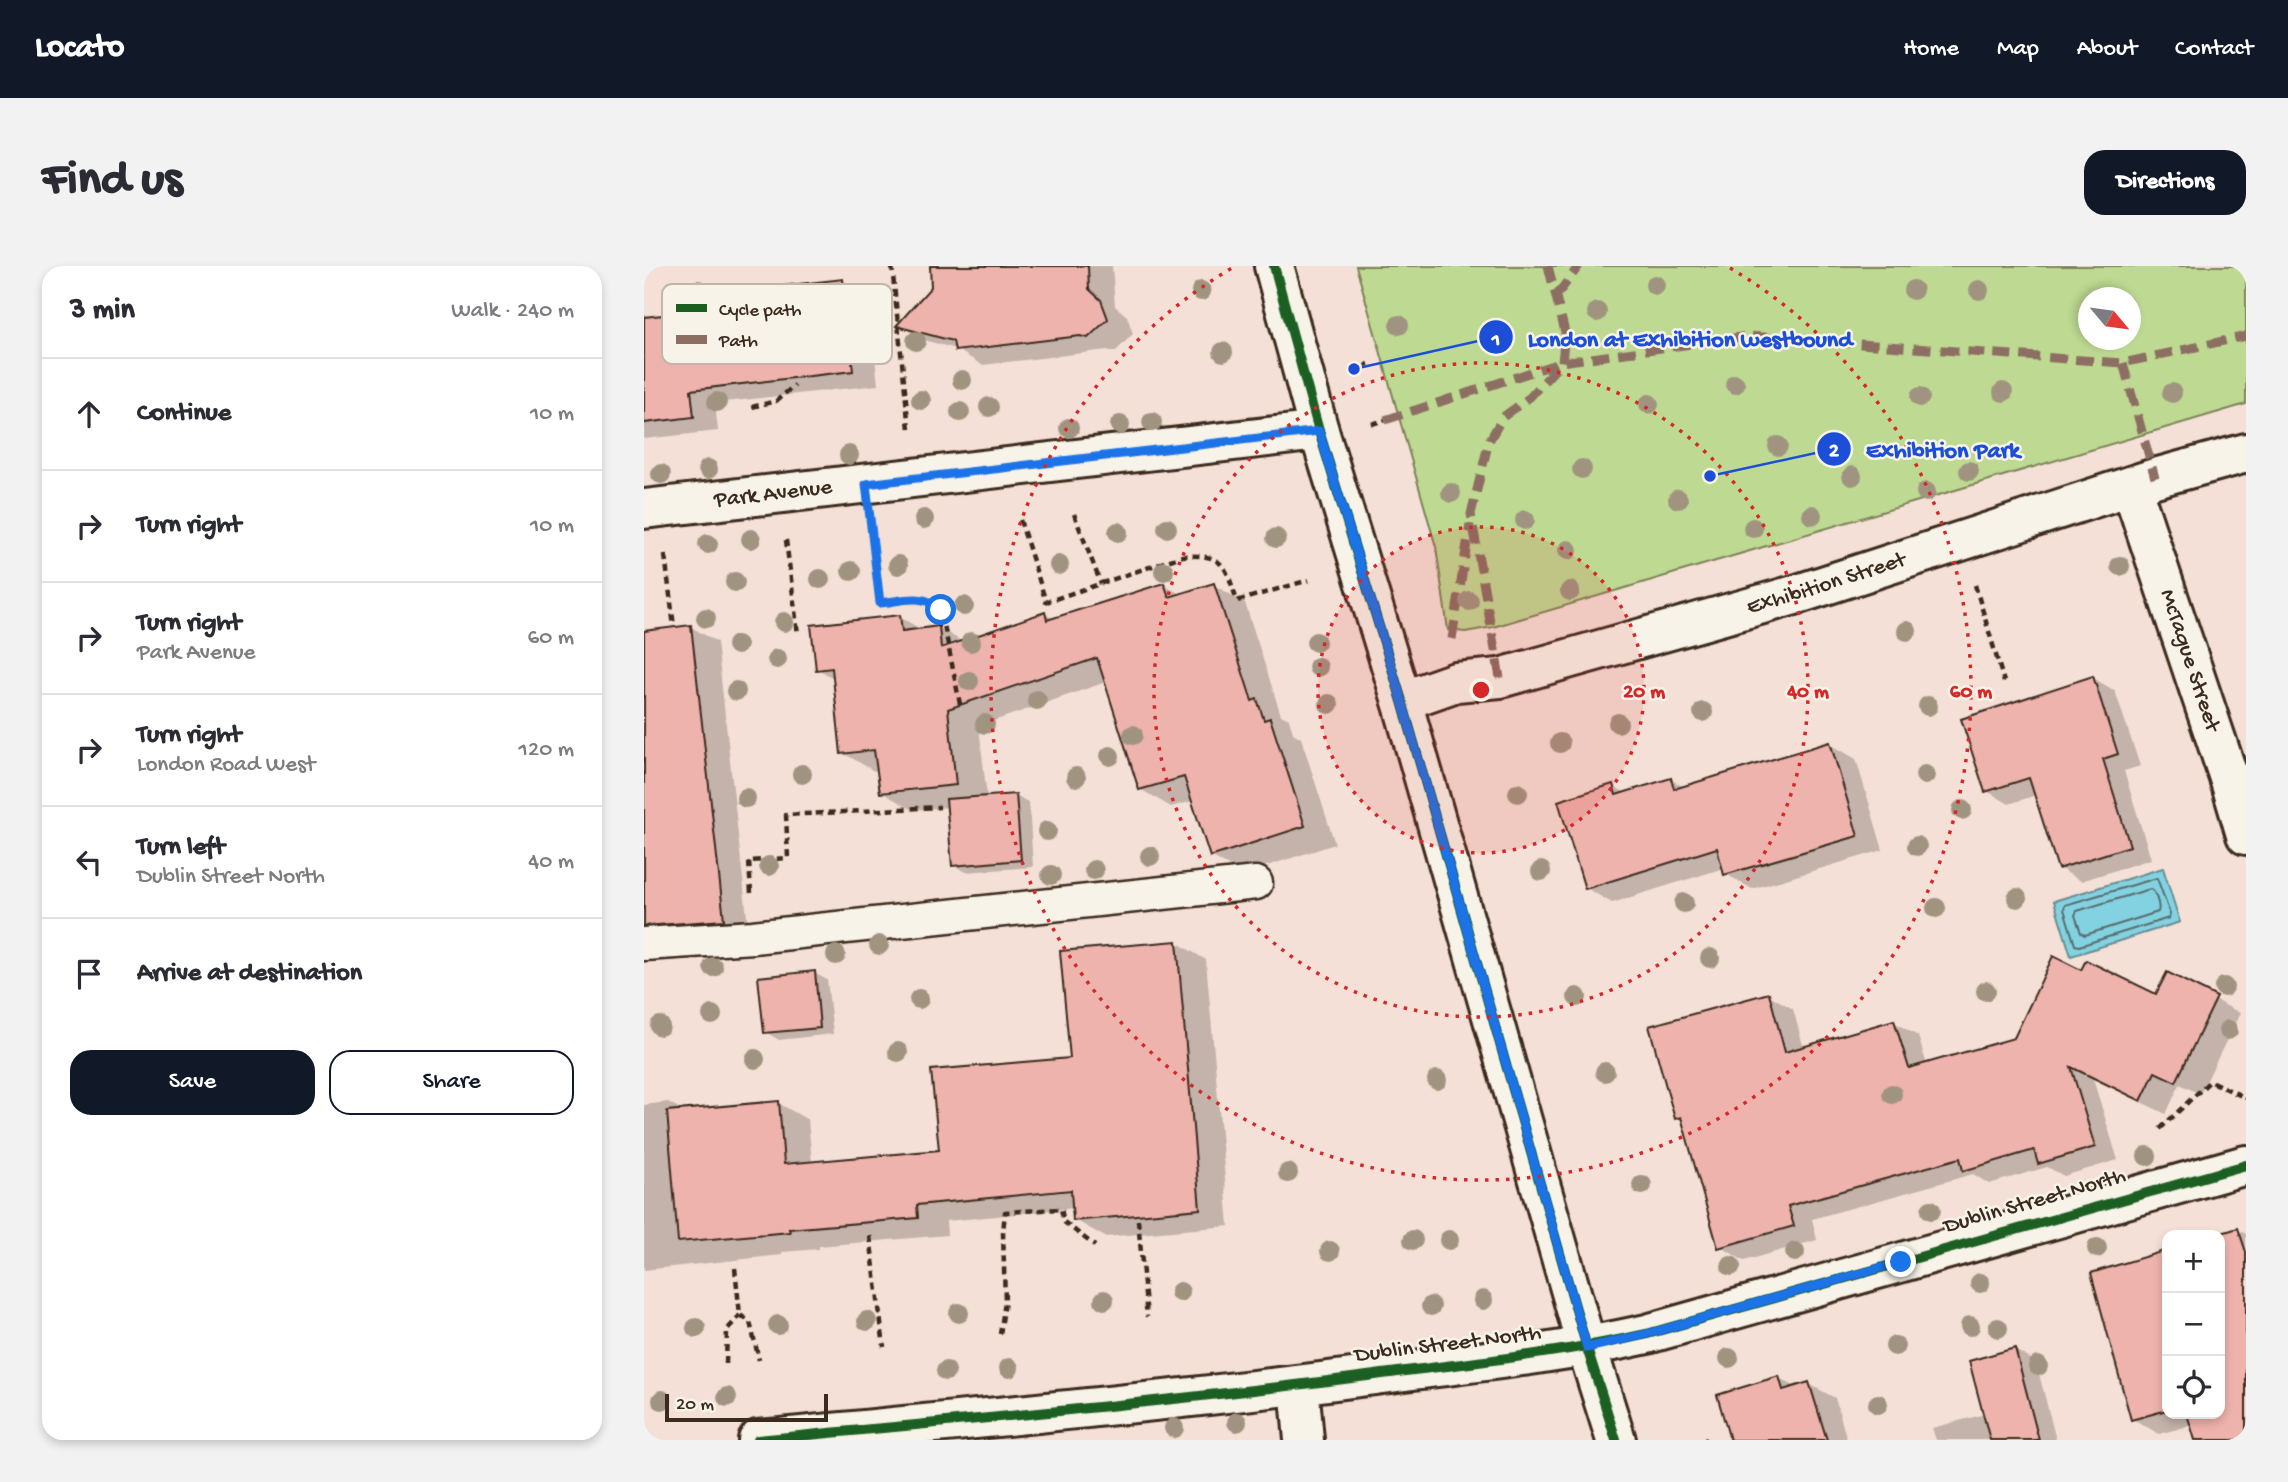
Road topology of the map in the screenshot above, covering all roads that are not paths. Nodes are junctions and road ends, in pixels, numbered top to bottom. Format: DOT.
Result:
graph roads {
  1 [pos="1274,266"];
  2 [pos="1319,431"];
  3 [pos="2246,453"];
  4 [pos="2131,486"];
  5 [pos="652,508"];
  6 [pos="1402,701"];
  7 [pos="2246,835"];
  8 [pos="1256,883"];
  9 [pos="644,944"];
  10 [pos="2246,1165"];
  11 [pos="1587,1348"];
  12 [pos="1299,1385"];
  13 [pos="806,1438"];
  14 [pos="758,1440"];
  15 [pos="1304,1440"];
  16 [pos="1616,1440"];
  1 -- 2 [label="street"];
  2 -- 5 [label="street, Park Avenue"];
  2 -- 6 [label="street"];
  3 -- 4 [label="street, Exhibition Street"];
  4 -- 6 [label="street, Exhibition Street"];
  4 -- 7 [label="street, McTague Street"];
  6 -- 11 [label="street"];
  8 -- 9 [label="lane"];
  10 -- 11 [label="street, Dublin Street North"];
  11 -- 12 [label="street, Dublin Street North"];
  11 -- 16 [label="street"];
  12 -- 13 [label="street, Dublin Street North"];
  12 -- 15 [label="street"];
  13 -- 14 [label="street, Dublin Street North"];
}
